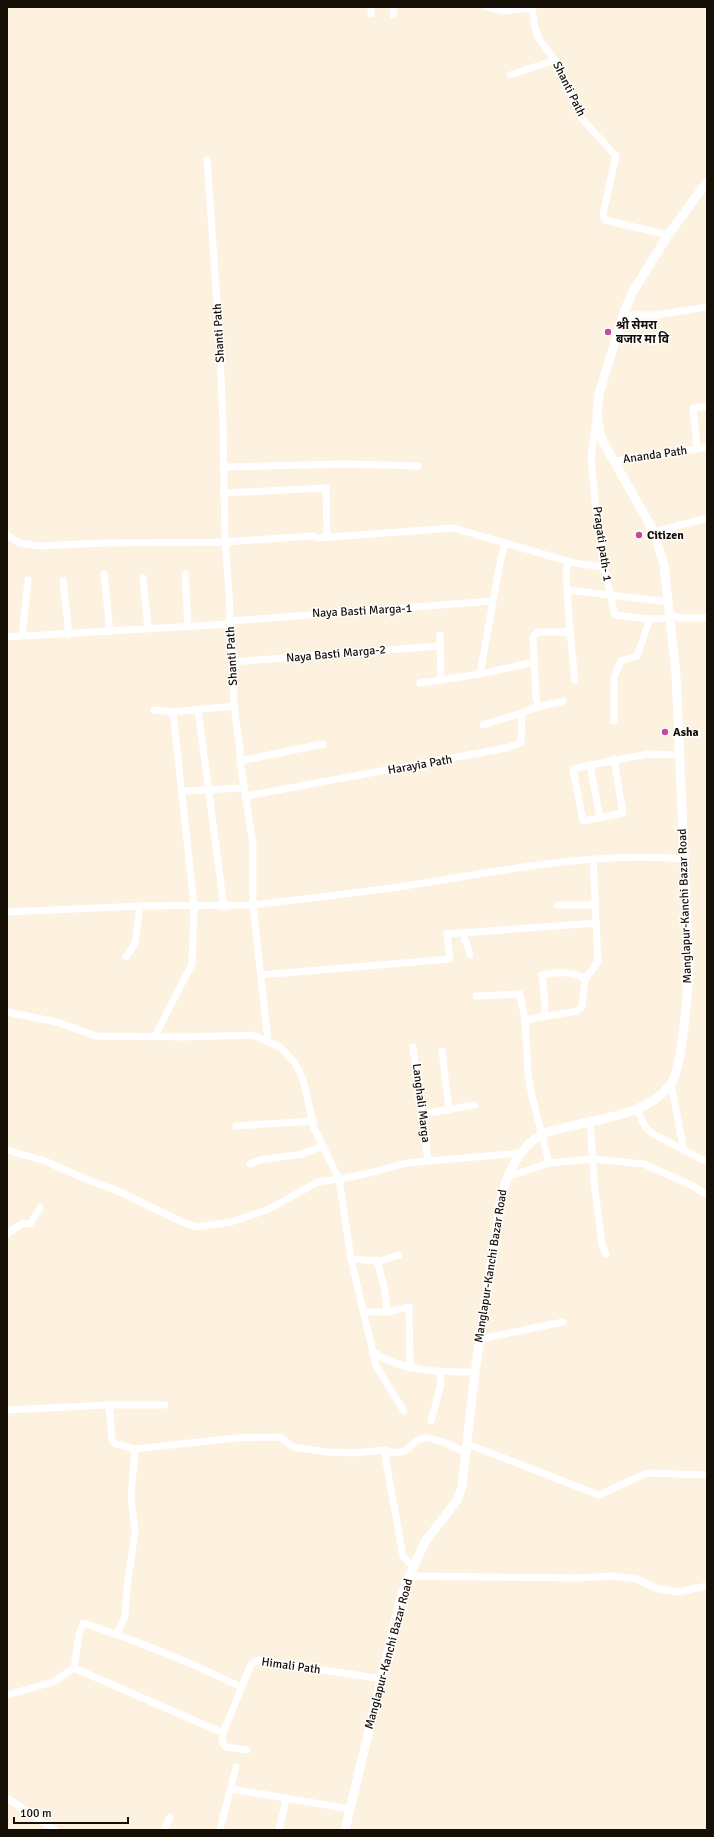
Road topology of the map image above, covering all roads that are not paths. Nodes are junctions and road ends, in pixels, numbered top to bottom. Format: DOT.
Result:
graph roads {
  1 [pos="487,7"];
  2 [pos="532,7"];
  3 [pos="555,60"];
  4 [pos="510,75"];
  5 [pos="207,160"];
  6 [pos="707,182"];
  7 [pos="668,235"];
  8 [pos="707,307"];
  9 [pos="622,315"];
  10 [pos="707,406"];
  11 [pos="597,416"];
  12 [pos="707,447"];
  13 [pos="697,448"];
  14 [pos="613,461"];
  15 [pos="418,466"];
  16 [pos="223,467"];
  17 [pos="223,493"];
  18 [pos="707,518"];
  19 [pos="654,532"];
  20 [pos="7,535"];
  21 [pos="327,537"];
  22 [pos="225,542"];
  23 [pos="505,543"];
  24 [pos="568,561"];
  25 [pos="604,567"];
  26 [pos="104,574"];
  27 [pos="185,574"];
  28 [pos="143,578"];
  29 [pos="28,580"];
  30 [pos="63,580"];
  31 [pos="568,590"];
  32 [pos="610,595"];
  33 [pos="493,601"];
  34 [pos="669,602"];
  35 [pos="670,616"];
  36 [pos="707,618"];
  37 [pos="650,619"];
  38 [pos="230,622"];
  39 [pos="188,626"];
  40 [pos="148,629"];
  41 [pos="110,632"];
  42 [pos="570,632"];
  43 [pos="69,635"];
  44 [pos="440,635"];
  45 [pos="22,636"];
  46 [pos="7,637"];
  47 [pos="440,646"];
  48 [pos="232,662"];
  49 [pos="534,662"];
  50 [pos="480,674"];
  51 [pos="441,680"];
  52 [pos="575,680"];
  53 [pos="420,683"];
  54 [pos="563,701"];
  55 [pos="234,706"];
  56 [pos="539,706"];
  57 [pos="154,710"];
  58 [pos="198,710"];
  59 [pos="173,712"];
  60 [pos="522,714"];
  61 [pos="614,721"];
  62 [pos="483,725"];
  63 [pos="322,744"];
  64 [pos="678,755"];
  65 [pos="614,759"];
  66 [pos="240,761"];
  67 [pos="590,765"];
  68 [pos="244,788"];
  69 [pos="209,790"];
  70 [pos="183,791"];
  71 [pos="246,796"];
  72 [pos="600,818"];
  73 [pos="684,859"];
  74 [pos="593,860"];
  75 [pos="558,904"];
  76 [pos="253,905"];
  77 [pos="595,905"];
  78 [pos="140,906"];
  79 [pos="194,906"];
  80 [pos="224,907"];
  81 [pos="7,912"];
  82 [pos="597,924"];
  83 [pos="463,933"];
  84 [pos="470,955"];
  85 [pos="126,957"];
  86 [pos="261,975"];
  87 [pos="585,979"];
  88 [pos="476,996"];
  89 [pos="7,1012"];
  90 [pos="544,1016"];
  91 [pos="525,1020"];
  92 [pos="155,1036"];
  93 [pos="268,1042"];
  94 [pos="413,1047"];
  95 [pos="442,1051"];
  96 [pos="671,1084"];
  97 [pos="474,1105"];
  98 [pos="449,1110"];
  99 [pos="637,1110"];
  100 [pos="422,1114"];
  101 [pos="313,1120"];
  102 [pos="590,1120"];
  103 [pos="236,1126"];
  104 [pos="542,1134"];
  105 [pos="323,1146"];
  106 [pos="7,1150"];
  107 [pos="684,1152"];
  108 [pos="522,1153"];
  109 [pos="593,1159"];
  110 [pos="428,1160"];
  111 [pos="707,1162"];
  112 [pos="549,1163"];
  113 [pos="250,1164"];
  114 [pos="507,1177"];
  115 [pos="338,1179"];
  116 [pos="707,1195"];
  117 [pos="40,1208"];
  118 [pos="7,1234"];
  119 [pos="606,1254"];
  120 [pos="399,1255"];
  121 [pos="351,1259"];
  122 [pos="377,1260"];
  123 [pos="363,1312"];
  124 [pos="387,1312"];
  125 [pos="562,1322"];
  126 [pos="480,1339"];
  127 [pos="373,1352"];
  128 [pos="410,1368"];
  129 [pos="440,1372"];
  130 [pos="475,1372"];
  131 [pos="109,1405"];
  132 [pos="165,1405"];
  133 [pos="7,1410"];
  134 [pos="404,1411"];
  135 [pos="431,1421"];
  136 [pos="135,1449"];
  137 [pos="466,1449"];
  138 [pos="384,1450"];
  139 [pos="707,1476"];
  140 [pos="413,1567"];
  141 [pos="408,1576"];
  142 [pos="707,1586"];
  143 [pos="117,1634"];
  144 [pos="74,1668"];
  145 [pos="382,1679"];
  146 [pos="241,1687"];
  147 [pos="7,1695"];
  148 [pos="223,1733"];
  149 [pos="247,1750"];
  150 [pos="236,1766"];
  151 [pos="230,1790"];
  152 [pos="7,1798"];
  153 [pos="286,1799"];
  154 [pos="350,1809"];
  155 [pos="170,1817"];
  156 [pos="42,1822"];
  157 [pos="39,1830"];
  158 [pos="55,1830"];
  159 [pos="164,1830"];
  160 [pos="220,1830"];
  161 [pos="279,1830"];
  162 [pos="346,1830"];
  1 -- 2 [label="street"];
  2 -- 3 [label="street, Shanti Path"];
  3 -- 4 [label="street"];
  3 -- 7 [label="street, Shanti Path"];
  5 -- 16 [label="street, Shanti Path"];
  6 -- 7 [label="street, Manglapur-Kanchi Bazar Road"];
  7 -- 9 [label="street, Manglapur-Kanchi Bazar Road"];
  8 -- 9 [label="street"];
  9 -- 11 [label="street, Manglapur-Kanchi Bazar Road"];
  10 -- 13 [label="street, Ananda Path"];
  11 -- 14 [label="street, Manglapur-Kanchi Bazar Road"];
  11 -- 25 [label="street, Pragati path- 1"];
  12 -- 13 [label="street, Ananda Path"];
  13 -- 14 [label="street, Ananda Path"];
  14 -- 19 [label="street, Manglapur-Kanchi Bazar Road"];
  15 -- 16 [label="street"];
  16 -- 17 [label="street, Shanti Path"];
  17 -- 21 [label="street"];
  17 -- 22 [label="street, Shanti Path"];
  18 -- 19 [label="street"];
  19 -- 34 [label="street, Manglapur-Kanchi Bazar Road"];
  20 -- 22 [label="street"];
  21 -- 22 [label="street"];
  21 -- 23 [label="street"];
  22 -- 38 [label="street, Shanti Path"];
  23 -- 24 [label="street"];
  23 -- 33 [label="street"];
  24 -- 25 [label="street"];
  24 -- 31 [label="street"];
  25 -- 32 [label="street, Pragati path- 1"];
  26 -- 41 [label="street"];
  27 -- 39 [label="street"];
  28 -- 40 [label="street"];
  29 -- 45 [label="street"];
  30 -- 43 [label="street"];
  31 -- 32 [label="street"];
  31 -- 42 [label="street"];
  32 -- 34 [label="street"];
  32 -- 37 [label="street, Pragati path- 1"];
  33 -- 38 [label="street, Naya Basti Marga-1"];
  33 -- 50 [label="street"];
  34 -- 35 [label="street, Manglapur-Kanchi Bazar Road"];
  35 -- 36 [label="street, Pragati path- 1"];
  35 -- 37 [label="street, Pragati path- 1"];
  35 -- 64 [label="street, Manglapur-Kanchi Bazar Road"];
  37 -- 61 [label="street"];
  38 -- 39 [label="street, Naya Basti Marga-1"];
  38 -- 48 [label="street, Shanti Path"];
  39 -- 40 [label="street, Naya Basti Marga-1"];
  40 -- 41 [label="street, Naya Basti Marga-1"];
  41 -- 43 [label="street, Naya Basti Marga-1"];
  42 -- 49 [label="street"];
  42 -- 52 [label="street"];
  43 -- 45 [label="street, Naya Basti Marga-1"];
  44 -- 47 [label="street"];
  45 -- 46 [label="street, Naya Basti Marga-1"];
  47 -- 48 [label="street, Naya Basti Marga-2"];
  47 -- 51 [label="street"];
  48 -- 55 [label="street, Shanti Path"];
  49 -- 50 [label="street"];
  49 -- 56 [label="street"];
  50 -- 51 [label="street"];
  51 -- 53 [label="street"];
  54 -- 56 [label="street"];
  55 -- 58 [label="street"];
  55 -- 66 [label="street, Shanti Path"];
  56 -- 60 [label="street"];
  57 -- 59 [label="street"];
  58 -- 59 [label="street"];
  58 -- 69 [label="street"];
  59 -- 70 [label="street"];
  60 -- 62 [label="street"];
  60 -- 71 [label="street, Harayia Path"];
  63 -- 66 [label="street"];
  64 -- 65 [label="street"];
  64 -- 73 [label="street, Manglapur-Kanchi Bazar Road"];
  65 -- 67 [label="street"];
  65 -- 72 [label="street"];
  66 -- 68 [label="street, Shanti Path"];
  67 -- 72 [label="street"];
  67 -- 72 [label="street"];
  68 -- 69 [label="street"];
  68 -- 71 [label="street, Shanti Path"];
  69 -- 70 [label="street"];
  69 -- 80 [label="street"];
  70 -- 79 [label="street"];
  71 -- 76 [label="street, Shanti Path"];
  73 -- 74 [label="street"];
  73 -- 96 [label="street, Manglapur-Kanchi Bazar Road"];
  74 -- 76 [label="street"];
  74 -- 77 [label="street"];
  75 -- 77 [label="street"];
  76 -- 80 [label="street"];
  76 -- 86 [label="street, Shanti Path"];
  77 -- 82 [label="street"];
  78 -- 79 [label="street"];
  78 -- 81 [label="street"];
  78 -- 85 [label="street"];
  79 -- 80 [label="street"];
  79 -- 92 [label="street"];
  82 -- 83 [label="street"];
  82 -- 87 [label="street"];
  83 -- 84 [label="street"];
  83 -- 86 [label="street"];
  86 -- 93 [label="street, Shanti Path"];
  87 -- 90 [label="street"];
  87 -- 90 [label="street"];
  88 -- 91 [label="street"];
  89 -- 92 [label="street"];
  90 -- 91 [label="street"];
  91 -- 104 [label="street"];
  92 -- 93 [label="street"];
  93 -- 101 [label="street"];
  94 -- 100 [label="street, Langhali Marga"];
  95 -- 98 [label="street"];
  96 -- 99 [label="street, Manglapur-Kanchi Bazar Road"];
  96 -- 107 [label="street"];
  97 -- 98 [label="street"];
  98 -- 100 [label="street"];
  99 -- 102 [label="street, Manglapur-Kanchi Bazar Road"];
  99 -- 107 [label="street"];
  100 -- 110 [label="street, Langhali Marga"];
  101 -- 103 [label="street"];
  101 -- 105 [label="street"];
  102 -- 104 [label="street, Manglapur-Kanchi Bazar Road"];
  102 -- 109 [label="street"];
  104 -- 108 [label="street, Manglapur-Kanchi Bazar Road"];
  104 -- 112 [label="street"];
  105 -- 113 [label="street"];
  105 -- 115 [label="street"];
  106 -- 115 [label="street"];
  107 -- 111 [label="street"];
  108 -- 110 [label="street"];
  108 -- 114 [label="street, Manglapur-Kanchi Bazar Road"];
  109 -- 112 [label="street"];
  109 -- 116 [label="street"];
  109 -- 119 [label="street"];
  110 -- 115 [label="street"];
  112 -- 114 [label="street"];
  114 -- 126 [label="street, Manglapur-Kanchi Bazar Road"];
  115 -- 121 [label="street"];
  117 -- 118 [label="street"];
  120 -- 122 [label="street"];
  121 -- 122 [label="street"];
  121 -- 123 [label="street"];
  122 -- 124 [label="street"];
  123 -- 124 [label="street"];
  123 -- 127 [label="street"];
  124 -- 128 [label="street"];
  125 -- 126 [label="street"];
  126 -- 130 [label="street, Manglapur-Kanchi Bazar Road"];
  127 -- 128 [label="street"];
  127 -- 134 [label="street"];
  128 -- 129 [label="street"];
  129 -- 130 [label="street"];
  129 -- 135 [label="street"];
  130 -- 137 [label="street, Manglapur-Kanchi Bazar Road"];
  131 -- 132 [label="street"];
  131 -- 133 [label="street"];
  131 -- 136 [label="street"];
  136 -- 138 [label="street"];
  136 -- 143 [label="street"];
  137 -- 138 [label="street"];
  137 -- 139 [label="street"];
  137 -- 140 [label="street, Manglapur-Kanchi Bazar Road"];
  138 -- 140 [label="street"];
  140 -- 141 [label="street, Manglapur-Kanchi Bazar Road"];
  141 -- 142 [label="street"];
  141 -- 145 [label="street, Manglapur-Kanchi Bazar Road"];
  143 -- 144 [label="street"];
  143 -- 146 [label="street"];
  144 -- 147 [label="street"];
  144 -- 148 [label="street"];
  145 -- 146 [label="street, Himali Path"];
  145 -- 154 [label="street, Manglapur-Kanchi Bazar Road"];
  146 -- 148 [label="street, Himali Path"];
  148 -- 149 [label="street"];
  150 -- 151 [label="street"];
  151 -- 153 [label="street"];
  151 -- 160 [label="street"];
  152 -- 156 [label="street"];
  153 -- 154 [label="street"];
  153 -- 161 [label="street"];
  154 -- 162 [label="street, Manglapur-Kanchi Bazar Road"];
  155 -- 159 [label="street"];
  156 -- 157 [label="street"];
  156 -- 158 [label="street"];
}
